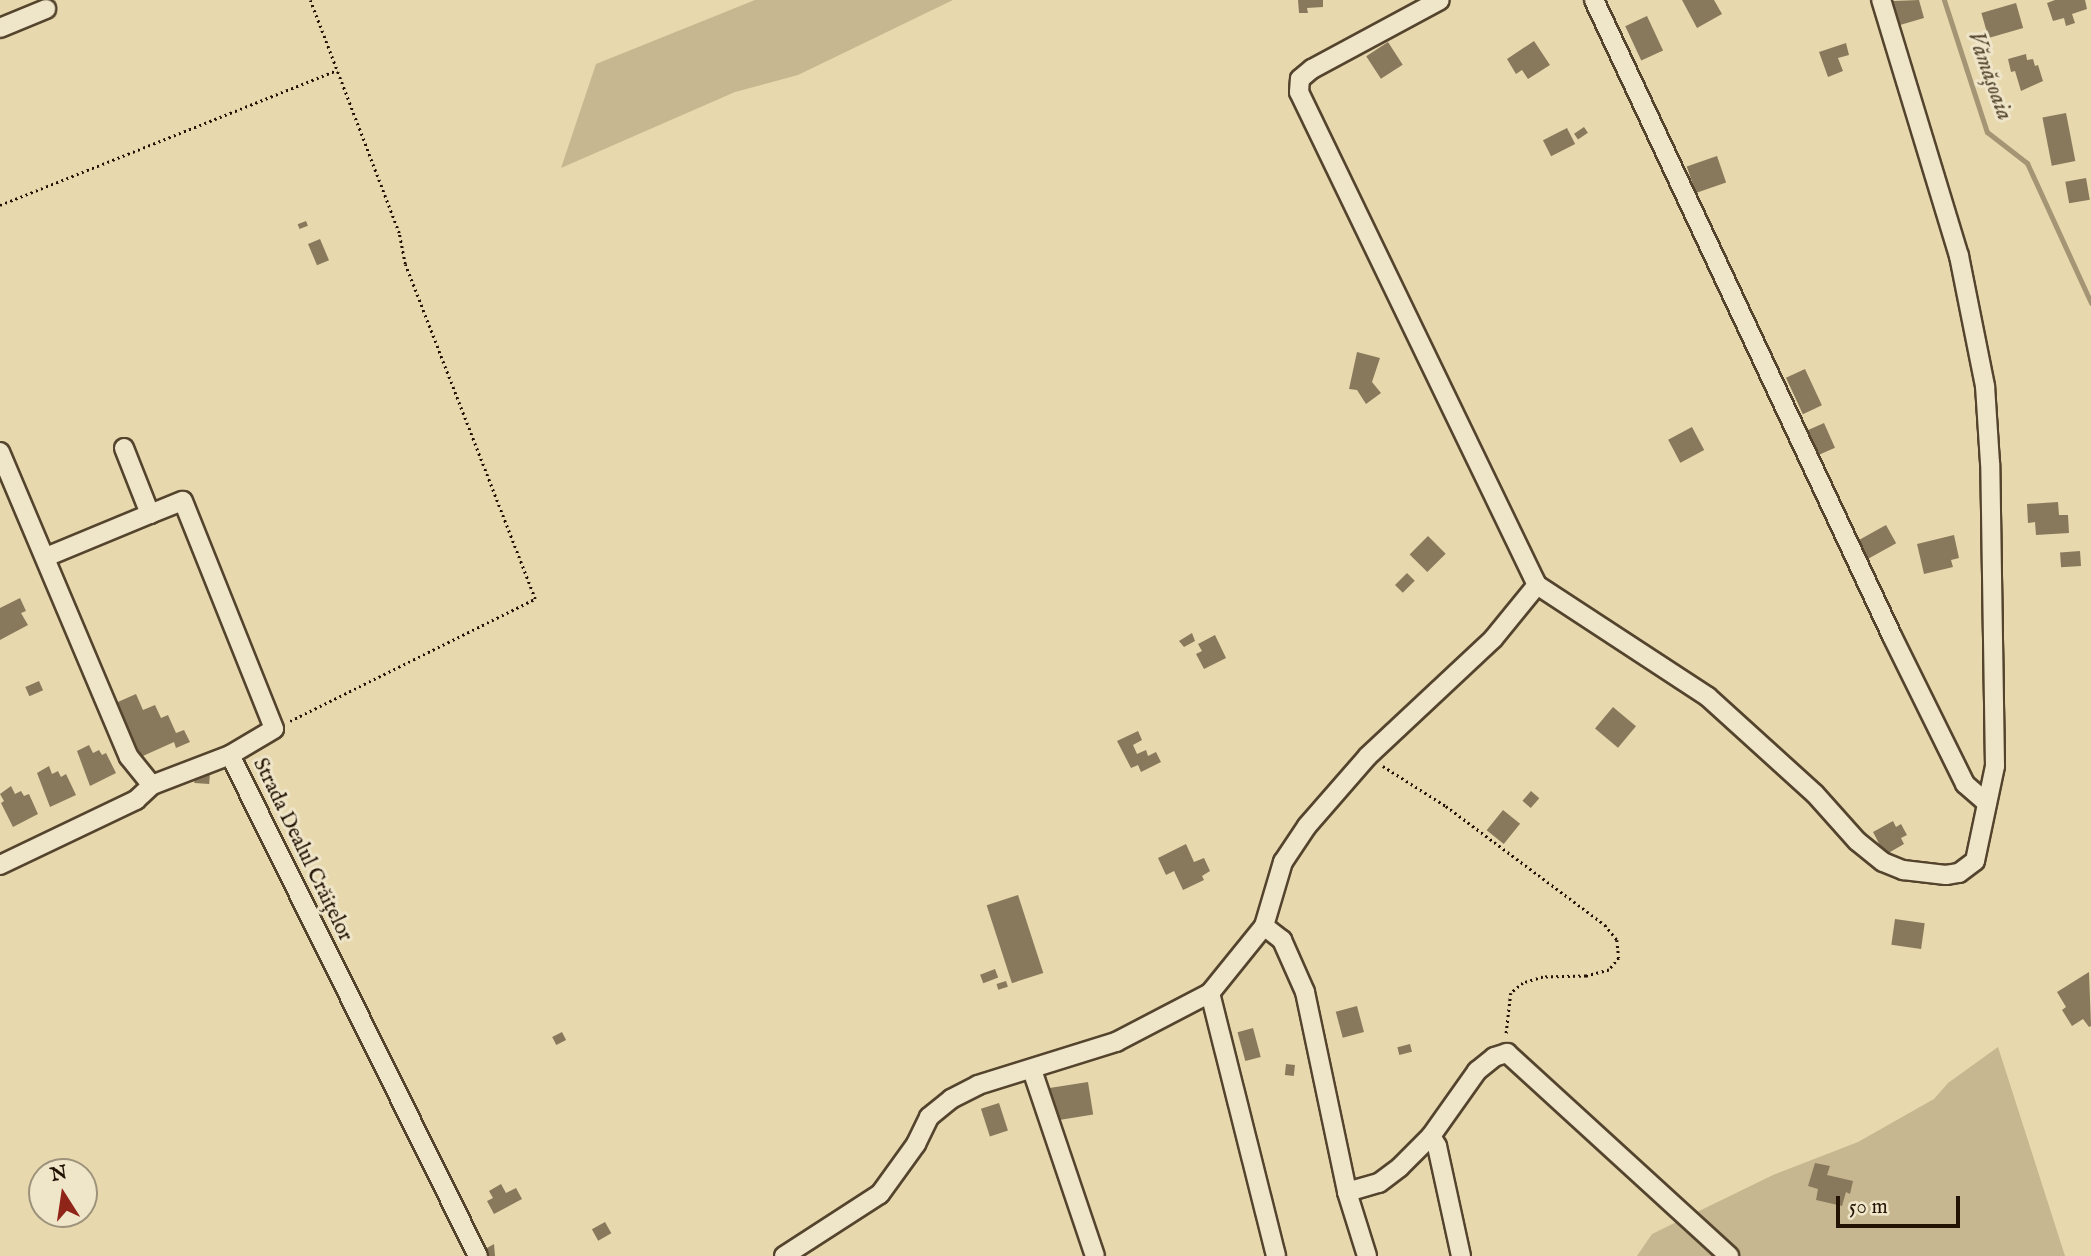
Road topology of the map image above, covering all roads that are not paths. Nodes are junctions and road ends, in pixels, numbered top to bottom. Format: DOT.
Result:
graph roads {
  1 [pos="1440,0"];
  2 [pos="1594,0"];
  3 [pos="1881,0"];
  4 [pos="46,9"];
  5 [pos="0,28"];
  6 [pos="124,448"];
  7 [pos="0,452"];
  8 [pos="150,514"];
  9 [pos="46,557"];
  10 [pos="1537,585"];
  11 [pos="230,755"];
  12 [pos="152,786"];
  13 [pos="1987,803"];
  14 [pos="0,865"];
  15 [pos="1265,926"];
  16 [pos="1210,993"];
  17 [pos="1032,1070"];
  18 [pos="1431,1136"];
  19 [pos="1348,1192"];
  20 [pos="478,1256"];
  21 [pos="784,1256"];
  22 [pos="1095,1256"];
  23 [pos="1276,1256"];
  24 [pos="1367,1256"];
  25 [pos="1461,1256"];
  26 [pos="1729,1256"];
  1 -- 10 [label="street"];
  2 -- 13 [label="street"];
  3 -- 13 [label="street"];
  4 -- 5 [label="street"];
  6 -- 8 [label="street"];
  7 -- 9 [label="street"];
  8 -- 9 [label="street"];
  8 -- 11 [label="street"];
  9 -- 12 [label="street"];
  10 -- 13 [label="street"];
  10 -- 15 [label="street"];
  11 -- 12 [label="street, Strada Dealul Crăițelor"];
  11 -- 20 [label="street, Strada Dealul Crăițelor"];
  12 -- 14 [label="street, Strada Dealul Crăițelor"];
  15 -- 16 [label="street"];
  15 -- 19 [label="street"];
  16 -- 17 [label="street"];
  16 -- 23 [label="street"];
  17 -- 21 [label="street"];
  17 -- 22 [label="street"];
  18 -- 19 [label="street"];
  18 -- 25 [label="street"];
  18 -- 26 [label="street"];
  19 -- 24 [label="street"];
}
